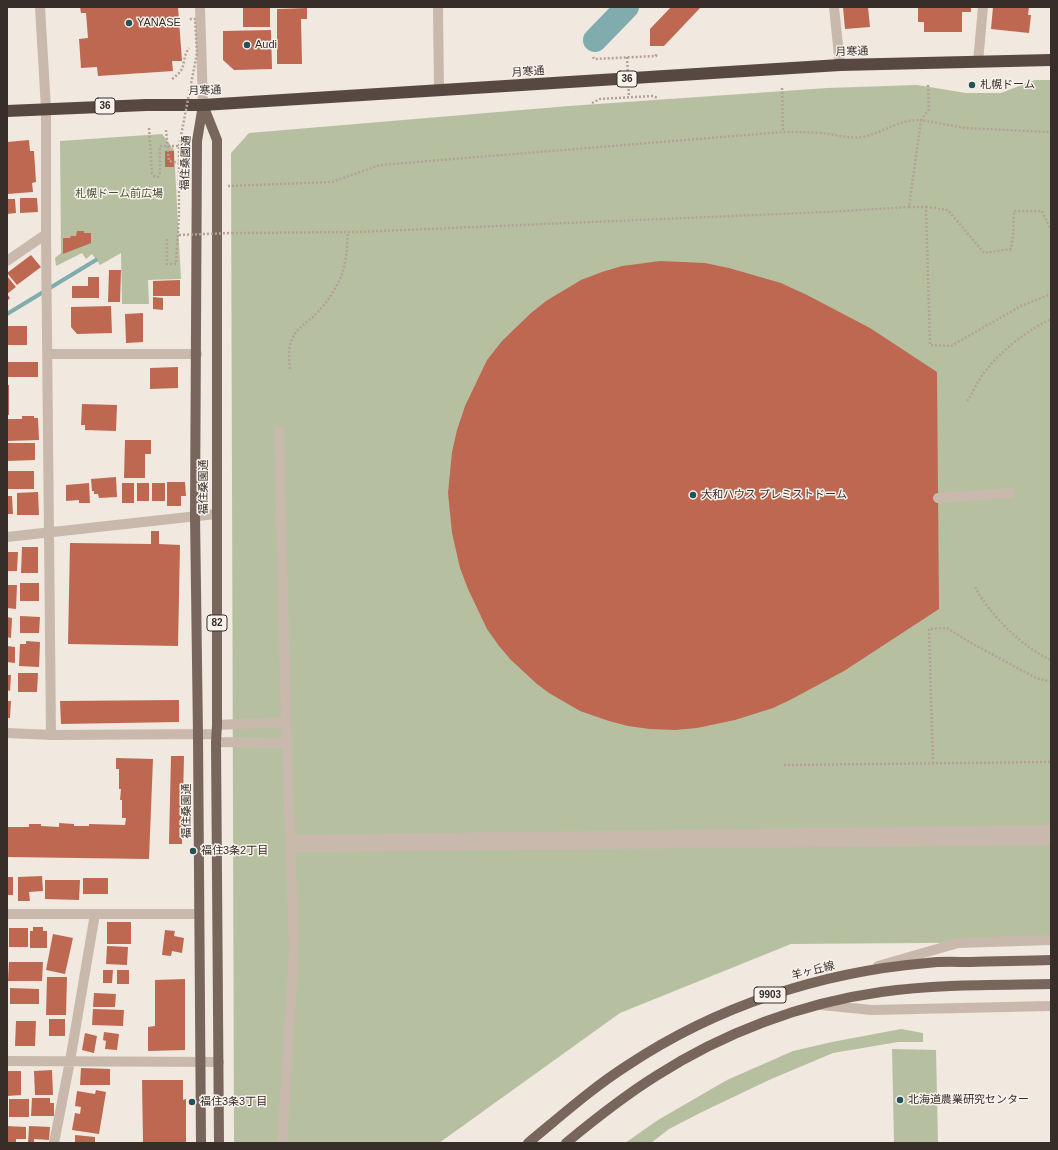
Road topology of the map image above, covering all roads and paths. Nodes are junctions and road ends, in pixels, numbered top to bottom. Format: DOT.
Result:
graph roads {
  1 [pos="40,7"];
  2 [pos="200,7"];
  3 [pos="438,7"];
  4 [pos="834,7"];
  5 [pos="983,7"];
  6 [pos="188,19"];
  7 [pos="190,47"];
  8 [pos="656,53"];
  9 [pos="594,57"];
  10 [pos="627,57"];
  11 [pos="1051,60"];
  12 [pos="978,62"];
  13 [pos="840,65"];
  14 [pos="172,79"];
  15 [pos="928,85"];
  16 [pos="782,88"];
  17 [pos="439,90"];
  18 [pos="629,97"];
  19 [pos="658,98"];
  20 [pos="592,103"];
  21 [pos="203,105"];
  22 [pos="46,109"];
  23 [pos="7,111"];
  24 [pos="921,120"];
  25 [pos="149,128"];
  26 [pos="166,130"];
  27 [pos="783,132"];
  28 [pos="1051,132"];
  29 [pos="179,146"];
  30 [pos="179,163"];
  31 [pos="226,186"];
  32 [pos="909,207"];
  33 [pos="926,207"];
  34 [pos="1051,230"];
  35 [pos="348,232"];
  36 [pos="46,234"];
  37 [pos="178,235"];
  38 [pos="167,239"];
  39 [pos="7,262"];
  40 [pos="1051,294"];
  41 [pos="1051,319"];
  42 [pos="47,354"];
  43 [pos="196,354"];
  44 [pos="290,369"];
  45 [pos="967,401"];
  46 [pos="279,431"];
  47 [pos="1010,493"];
  48 [pos="938,498"];
  49 [pos="216,514"];
  50 [pos="195,515"];
  51 [pos="48,532"];
  52 [pos="7,537"];
  53 [pos="975,588"];
  54 [pos="1051,660"];
  55 [pos="1051,682"];
  56 [pos="286,722"];
  57 [pos="7,733"];
  58 [pos="216,734"];
  59 [pos="51,735"];
  60 [pos="198,735"];
  61 [pos="287,743"];
  62 [pos="1051,762"];
  63 [pos="933,763"];
  64 [pos="784,765"];
  65 [pos="1051,830"];
  66 [pos="1051,840"];
  67 [pos="290,844"];
  68 [pos="7,914"];
  69 [pos="94,914"];
  70 [pos="199,914"];
  71 [pos="1051,940"];
  72 [pos="1051,960"];
  73 [pos="845,975"];
  74 [pos="1051,984"];
  75 [pos="821,1004"];
  76 [pos="1051,1006"];
  77 [pos="7,1061"];
  78 [pos="70,1061"];
  79 [pos="200,1062"];
  80 [pos="219,1062"];
  81 [pos="54,1143"];
  82 [pos="201,1143"];
  83 [pos="220,1143"];
  84 [pos="282,1143"];
  85 [pos="528,1143"];
  86 [pos="566,1143"];
  1 -- 22 [label="street"];
  2 -- 21 [label="street"];
  3 -- 17 [label="street"];
  4 -- 13 [label="street"];
  5 -- 12 [label="street"];
  6 -- 29 [label="path, bridge"];
  7 -- 14 [label="path"];
  8 -- 10 [label="path"];
  9 -- 10 [label="path"];
  10 -- 18 [label="path, bridge"];
  11 -- 12 [label="highway, 月寒通 / 36"];
  12 -- 13 [label="highway, 月寒通 / 36"];
  13 -- 17 [label="highway, 月寒通 / 36"];
  15 -- 24 [label="path"];
  16 -- 27 [label="path"];
  17 -- 21 [label="highway, 月寒通 / 36"];
  18 -- 19 [label="path"];
  18 -- 20 [label="path"];
  21 -- 22 [label="highway, 月寒通 / 36"];
  21 -- 43 [label="main road, 福住桑園通 / 82"];
  21 -- 49 [label="main road, 福住桑園通 / 82"];
  22 -- 23 [label="highway, 月寒通 / 36"];
  22 -- 36 [label="street"];
  24 -- 27 [label="path"];
  24 -- 28 [label="path"];
  24 -- 32 [label="path"];
  25 -- 29 [label="path, bridge"];
  26 -- 30 [label="path"];
  27 -- 31 [label="path"];
  29 -- 30 [label="path, bridge"];
  30 -- 37 [label="path, bridge"];
  32 -- 33 [label="path"];
  32 -- 35 [label="path"];
  33 -- 34 [label="path"];
  33 -- 40 [label="path"];
  35 -- 37 [label="path, bridge"];
  35 -- 44 [label="path"];
  36 -- 39 [label="street"];
  36 -- 42 [label="street"];
  37 -- 38 [label="path, bridge"];
  41 -- 45 [label="path"];
  42 -- 43 [label="street"];
  42 -- 51 [label="street"];
  43 -- 50 [label="main road, 福住桑園通 / 82"];
  46 -- 56 [label="street"];
  47 -- 48 [label="street"];
  49 -- 50 [label="street"];
  49 -- 58 [label="main road, 福住桑園通 / 82"];
  50 -- 51 [label="street"];
  50 -- 60 [label="main road, 福住桑園通 / 82"];
  51 -- 52 [label="street"];
  51 -- 59 [label="street"];
  53 -- 54 [label="path"];
  55 -- 63 [label="path"];
  56 -- 58 [label="street"];
  56 -- 61 [label="street"];
  57 -- 59 [label="street"];
  58 -- 60 [label="street"];
  58 -- 61 [label="street"];
  58 -- 80 [label="main road, 福住桑園通 / 82"];
  59 -- 60 [label="street"];
  60 -- 70 [label="main road, 福住桑園通 / 82"];
  61 -- 67 [label="street"];
  62 -- 63 [label="path"];
  63 -- 64 [label="path"];
  65 -- 67 [label="street"];
  66 -- 67 [label="street"];
  67 -- 84 [label="street"];
  68 -- 69 [label="street"];
  69 -- 70 [label="street"];
  69 -- 78 [label="street"];
  70 -- 79 [label="main road, 福住桑園通 / 82"];
  71 -- 73 [label="street"];
  72 -- 73 [label="main road, 羊ヶ丘線 / 9903"];
  73 -- 85 [label="main road, 羊ヶ丘線 / 9903"];
  74 -- 75 [label="main road, 9903"];
  75 -- 76 [label="street"];
  75 -- 86 [label="main road, 9903"];
  77 -- 78 [label="street"];
  78 -- 79 [label="street"];
  78 -- 81 [label="street"];
  79 -- 80 [label="street"];
  79 -- 82 [label="main road, 福住桑園通 / 82"];
  80 -- 83 [label="main road, 福住桑園通 / 82"];
}
